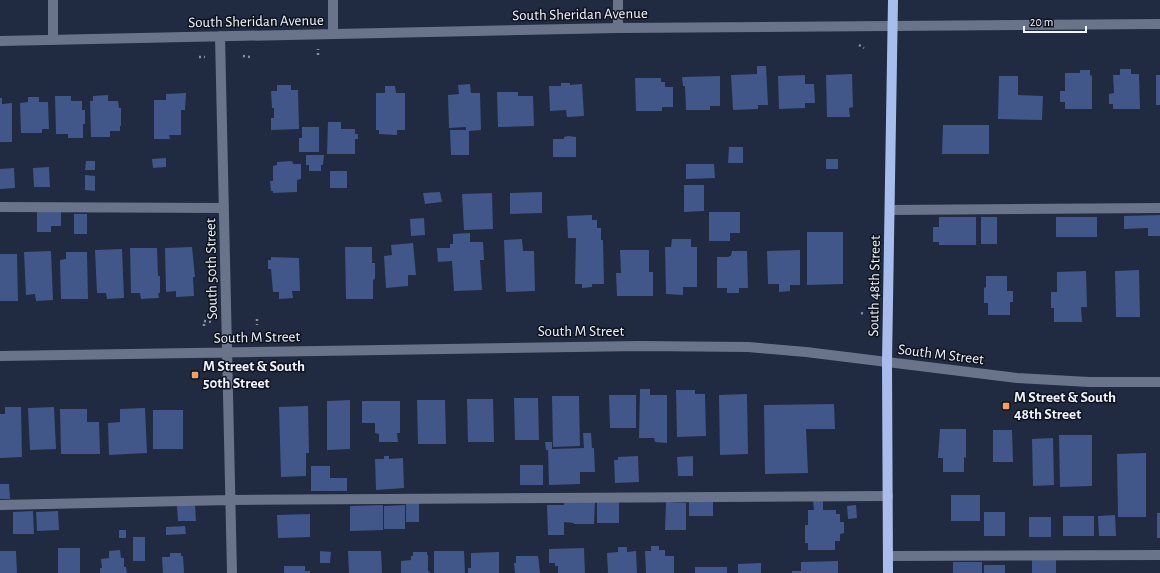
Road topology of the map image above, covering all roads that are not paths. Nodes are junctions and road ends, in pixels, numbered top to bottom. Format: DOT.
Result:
graph roads {
  1 [pos="53,0"];
  2 [pos="333,0"];
  3 [pos="618,0"];
  4 [pos="893,0"];
  5 [pos="1160,24"];
  6 [pos="893,26"];
  7 [pos="618,28"];
  8 [pos="333,34"];
  9 [pos="220,36"];
  10 [pos="0,40"];
  11 [pos="53,40"];
  12 [pos="0,207"];
  13 [pos="224,208"];
  14 [pos="1160,208"];
  15 [pos="890,210"];
  16 [pos="227,352"];
  17 [pos="0,356"];
  18 [pos="888,362"];
  19 [pos="1160,382"];
  20 [pos="888,496"];
  21 [pos="230,500"];
  22 [pos="0,505"];
  23 [pos="1160,555"];
  24 [pos="888,556"];
  25 [pos="232,573"];
  26 [pos="888,573"];
  1 -- 11 [label="street"];
  2 -- 8 [label="street"];
  3 -- 7 [label="street"];
  4 -- 6 [label="main road, South 48th Street"];
  5 -- 6 [label="street, South Sheridan Avenue"];
  6 -- 7 [label="street, South Sheridan Avenue"];
  6 -- 15 [label="main road, South 48th Street"];
  7 -- 8 [label="street, South Sheridan Avenue"];
  8 -- 9 [label="street, South Sheridan Avenue"];
  9 -- 11 [label="street, South Sheridan Avenue"];
  9 -- 13 [label="street, South 50th Street"];
  10 -- 11 [label="street, South Sheridan Avenue"];
  12 -- 13 [label="street"];
  13 -- 16 [label="street, South 50th Street"];
  14 -- 15 [label="street"];
  15 -- 18 [label="main road, South 48th Street"];
  16 -- 17 [label="street, South M Street"];
  16 -- 18 [label="street, South M Street"];
  16 -- 21 [label="street, South 50th Street"];
  18 -- 19 [label="street, South M Street"];
  18 -- 20 [label="main road, South 48th Street"];
  20 -- 21 [label="street"];
  20 -- 24 [label="main road, South 48th Street"];
  21 -- 22 [label="street"];
  21 -- 25 [label="street, South 50th Street"];
  23 -- 24 [label="street"];
  24 -- 26 [label="main road, South 48th Street"];
}
